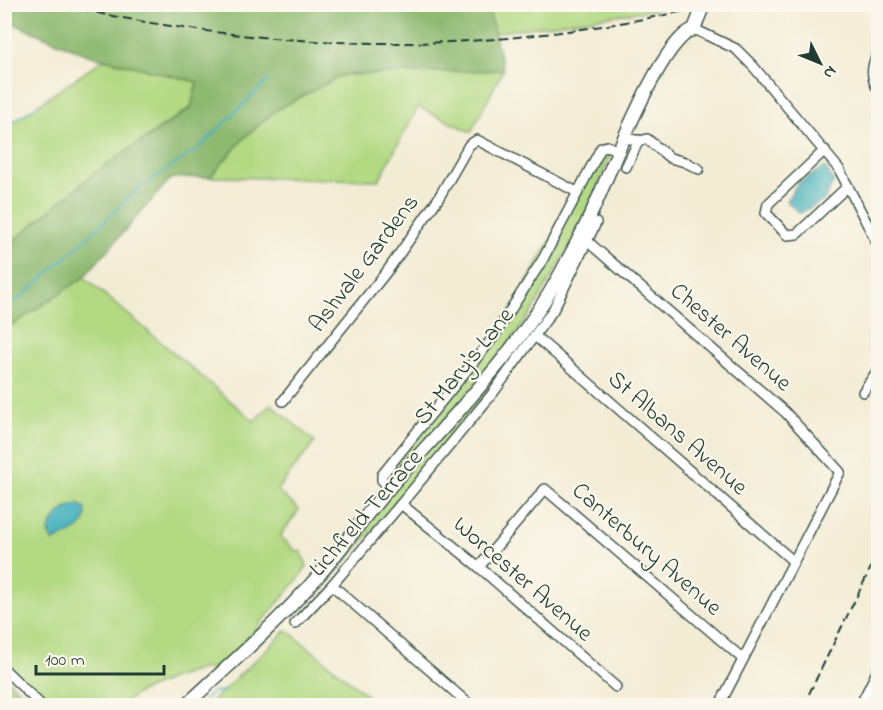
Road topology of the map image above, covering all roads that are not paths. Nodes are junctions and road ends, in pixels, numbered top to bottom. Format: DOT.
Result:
graph roads {
  1 [pos="704,4"];
  2 [pos="694,29"];
  3 [pos="879,53"];
  4 [pos="879,89"];
  5 [pos="625,138"];
  6 [pos="639,140"];
  7 [pos="825,150"];
  8 [pos="619,151"];
  9 [pos="626,167"];
  10 [pos="699,169"];
  11 [pos="848,186"];
  12 [pos="577,192"];
  13 [pos="589,219"];
  14 [pos="587,241"];
  15 [pos="879,245"];
  16 [pos="535,336"];
  17 [pos="879,370"];
  18 [pos="863,392"];
  19 [pos="283,401"];
  20 [pos="389,487"];
  21 [pos="401,504"];
  22 [pos="793,561"];
  23 [pos="479,567"];
  24 [pos="332,585"];
  25 [pos="310,586"];
  26 [pos="322,596"];
  27 [pos="295,624"];
  28 [pos="743,659"];
  29 [pos="4,669"];
  30 [pos="879,670"];
  31 [pos="616,687"];
  32 [pos="42,705"];
  33 [pos="185,705"];
  34 [pos="471,705"];
  35 [pos="719,705"];
  36 [pos="860,705"];
  1 -- 2 [label="main road, St Mary's Lane"];
  2 -- 5 [label="main road, St Mary's Lane"];
  2 -- 7 [label="street"];
  3 -- 4 [label="street"];
  5 -- 6 [label="street"];
  5 -- 8 [label="main road, St Mary's Lane"];
  6 -- 9 [label="street"];
  6 -- 10 [label="street"];
  7 -- 11 [label="street"];
  7 -- 11 [label="street"];
  8 -- 12 [label="street"];
  8 -- 13 [label="main road, St Mary's Lane"];
  11 -- 15 [label="street"];
  12 -- 19 [label="street, Ashvale Gardens"];
  12 -- 20 [label="street"];
  13 -- 14 [label="street, Lichfield Terrace"];
  13 -- 20 [label="main road, St Mary's Lane"];
  14 -- 16 [label="street, Lichfield Terrace"];
  14 -- 22 [label="street, Chester Avenue"];
  16 -- 21 [label="street, Lichfield Terrace"];
  16 -- 22 [label="street, St Albans Avenue"];
  17 -- 18 [label="street"];
  20 -- 25 [label="main road, St Mary's Lane"];
  21 -- 23 [label="street, Worcester Avenue"];
  21 -- 24 [label="street, Lichfield Terrace"];
  22 -- 28 [label="street"];
  23 -- 28 [label="street, Canterbury Avenue"];
  23 -- 31 [label="street, Worcester Avenue"];
  24 -- 26 [label="street, Lichfield Terrace"];
  24 -- 34 [label="street"];
  25 -- 26 [label="street"];
  25 -- 33 [label="main road, St Mary's Lane"];
  26 -- 27 [label="street, Lichfield Terrace"];
  28 -- 35 [label="street"];
  29 -- 32 [label="street"];
  30 -- 36 [label="street"];
}
